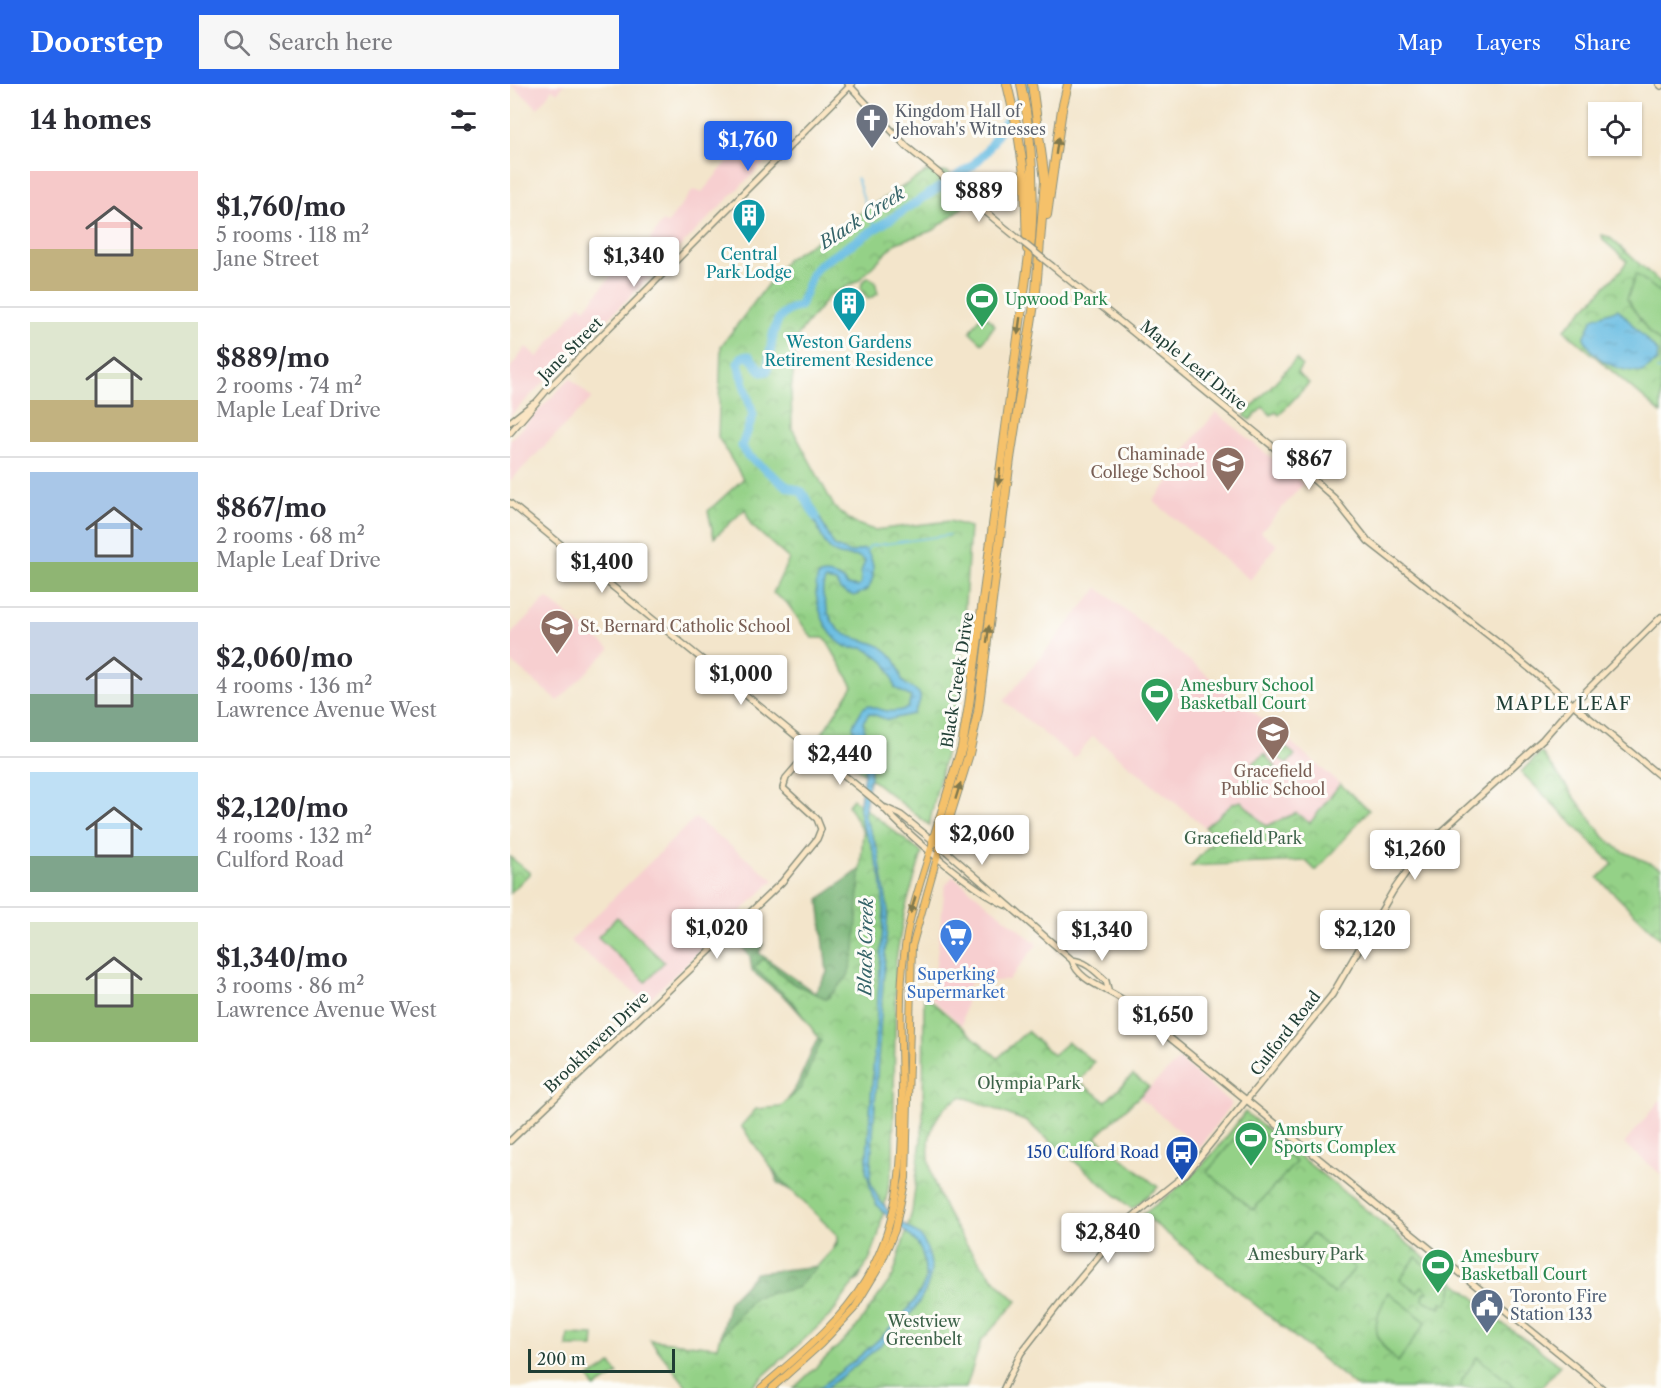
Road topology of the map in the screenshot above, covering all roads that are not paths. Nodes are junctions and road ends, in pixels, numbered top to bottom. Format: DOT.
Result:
graph roads {
  1 [pos="1021,84"];
  2 [pos="1032,84"];
  3 [pos="1068,84"];
  4 [pos="850,85"];
  5 [pos="1008,86"];
  6 [pos="1041,245"];
  7 [pos="1028,259"];
  8 [pos="535,403"];
  9 [pos="510,422"];
  10 [pos="510,434"];
  11 [pos="510,503"];
  12 [pos="1661,617"];
  13 [pos="1573,704"];
  14 [pos="812,748"];
  15 [pos="1661,777"];
  16 [pos="882,806"];
  17 [pos="933,841"];
  18 [pos="940,847"];
  19 [pos="930,850"];
  20 [pos="938,856"];
  21 [pos="1005,905"];
  22 [pos="1072,960"];
  23 [pos="1108,989"];
  24 [pos="1248,1101"];
  25 [pos="510,1142"];
  26 [pos="897,1210"];
  27 [pos="892,1228"];
  28 [pos="761,1388"];
  29 [pos="772,1388"];
  30 [pos="1005,1388"];
  31 [pos="1602,1388"];
  1 -- 7 [label="highway, Black Creek Drive"];
  2 -- 6 [label="highway"];
  6 -- 3 [label="highway, one-way"];
  4 -- 8 [label="street, Jane Street"];
  4 -- 13 [label="street, Maple Leaf Drive, bridge"];
  5 -- 7 [label="highway"];
  18 -- 6 [label="highway, Black Creek Drive, one-way"];
  7 -- 17 [label="highway, Black Creek Drive, one-way"];
  8 -- 9 [label="street, Jane Street"];
  8 -- 10 [label="street, Jane Street"];
  11 -- 14 [label="street"];
  12 -- 13 [label="street, Culford Road"];
  13 -- 15 [label="street, Maple Leaf Drive"];
  13 -- 24 [label="street, Culford Road"];
  14 -- 16 [label="street"];
  14 -- 25 [label="street, Brookhaven Drive"];
  16 -- 17 [label="street"];
  16 -- 19 [label="street"];
  17 -- 18 [label="street"];
  17 -- 19 [label="main road, Black Creek Drive"];
  18 -- 20 [label="main road, Black Creek Drive"];
  18 -- 21 [label="street"];
  19 -- 20 [label="street"];
  19 -- 26 [label="main road, Black Creek Drive, one-way"];
  20 -- 21 [label="street"];
  20 -- 26 [label="main road, Black Creek Drive"];
  21 -- 22 [label="street"];
  22 -- 23 [label="street"];
  22 -- 23 [label="street"];
  23 -- 24 [label="street"];
  24 -- 30 [label="street, Culford Road"];
  24 -- 31 [label="street"];
  26 -- 27 [label="main road, Black Creek Drive"];
  27 -- 28 [label="main road, Black Creek Drive"];
  27 -- 29 [label="main road, Black Creek Drive"];
}
